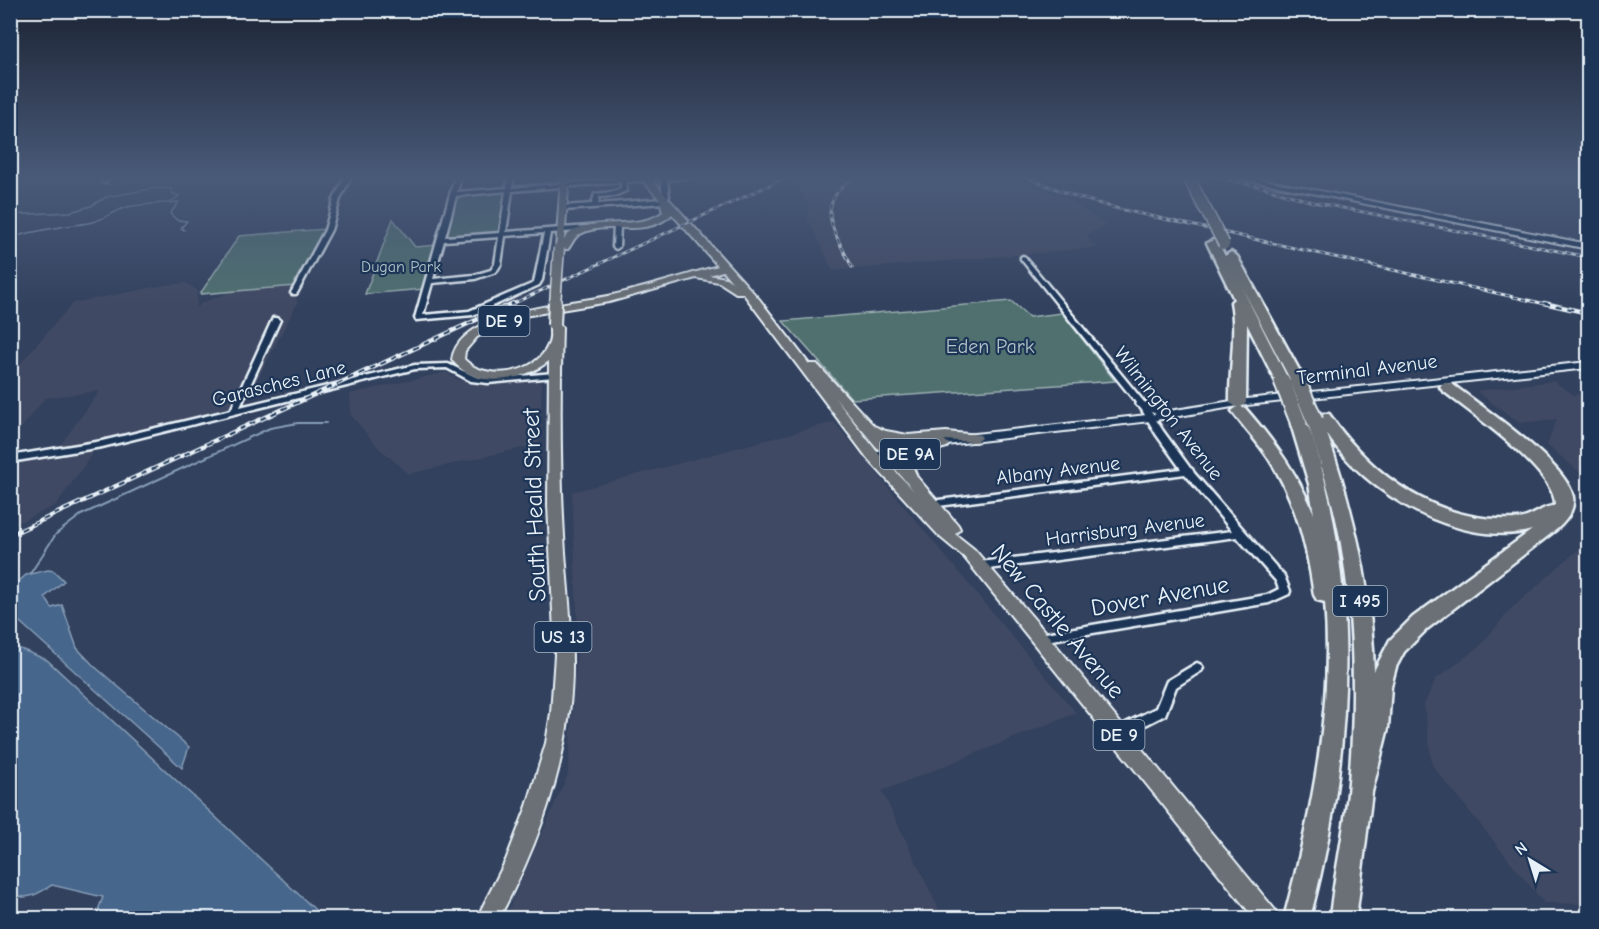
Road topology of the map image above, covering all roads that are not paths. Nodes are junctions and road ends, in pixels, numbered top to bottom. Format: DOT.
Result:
graph roads {
  1 [pos="331,220"];
  2 [pos="447,220"];
  3 [pos="503,220"];
  4 [pos="561,220"];
  5 [pos="655,220"];
  6 [pos="681,220"];
  7 [pos="1205,220"];
  8 [pos="1208,220"];
  9 [pos="1454,220"];
  10 [pos="602,226"];
  11 [pos="620,226"];
  12 [pos="547,231"];
  13 [pos="560,231"];
  14 [pos="501,235"];
  15 [pos="695,235"];
  16 [pos="442,239"];
  17 [pos="1218,243"];
  18 [pos="562,247"];
  19 [pos="616,247"];
  20 [pos="1588,247"];
  21 [pos="1023,258"];
  22 [pos="725,267"];
  23 [pos="680,279"];
  24 [pos="430,281"];
  25 [pos="1231,281"];
  26 [pos="294,293"];
  27 [pos="754,301"];
  28 [pos="276,320"];
  29 [pos="557,329"];
  30 [pos="798,355"];
  31 [pos="1588,365"];
  32 [pos="1588,370"];
  33 [pos="554,375"];
  34 [pos="1294,379"];
  35 [pos="1441,385"];
  36 [pos="1141,404"];
  37 [pos="1206,407"];
  38 [pos="1239,407"];
  39 [pos="235,410"];
  40 [pos="1150,418"];
  41 [pos="1313,421"];
  42 [pos="866,424"];
  43 [pos="968,438"];
  44 [pos="880,454"];
  45 [pos="10,459"];
  46 [pos="1189,471"];
  47 [pos="929,502"];
  48 [pos="1240,533"];
  49 [pos="974,560"];
  50 [pos="1285,591"];
  51 [pos="1040,638"];
  52 [pos="1197,668"];
  53 [pos="1335,694"];
  54 [pos="1118,733"];
  55 [pos="1362,787"];
  56 [pos="488,918"];
  57 [pos="1266,918"];
  58 [pos="1297,918"];
  59 [pos="1343,918"];
  1 -- 26 [label="street"];
  2 -- 16 [label="street"];
  3 -- 14 [label="street"];
  4 -- 13 [label="main road, South Heald Street / US 13"];
  5 -- 11 [label="main road"];
  6 -- 15 [label="main road, New Castle Avenue / DE 9"];
  7 -- 17 [label="highway, I 495"];
  8 -- 17 [label="highway, I 495, bridge"];
  9 -- 20 [label="main road"];
  10 -- 11 [label="main road"];
  10 -- 13 [label="street"];
  10 -- 18 [label="main road"];
  11 -- 15 [label="main road"];
  11 -- 19 [label="street"];
  12 -- 13 [label="street"];
  12 -- 14 [label="street"];
  12 -- 24 [label="street"];
  13 -- 18 [label="main road, South Heald Street / US 13"];
  14 -- 16 [label="street"];
  14 -- 24 [label="street"];
  15 -- 22 [label="main road, New Castle Avenue / DE 9"];
  16 -- 24 [label="street"];
  17 -- 25 [label="highway, I 495"];
  17 -- 34 [label="highway, I 495"];
  18 -- 29 [label="main road, South Heald Street / US 13, bridge"];
  21 -- 36 [label="street, Wilmington Avenue"];
  22 -- 23 [label="main road"];
  22 -- 27 [label="main road, New Castle Avenue / DE 9"];
  23 -- 27 [label="main road, DE 9"];
  23 -- 29 [label="main road, DE 9"];
  25 -- 34 [label="highway, I 495"];
  25 -- 38 [label="highway"];
  27 -- 30 [label="main road, New Castle Avenue / DE 9"];
  28 -- 39 [label="street"];
  29 -- 33 [label="main road, South Heald Street / US 13"];
  30 -- 42 [label="main road, New Castle Avenue / DE 9"];
  30 -- 44 [label="main road, New Castle Avenue / DE 9"];
  31 -- 35 [label="main road, Terminal Avenue / DE 9A"];
  32 -- 35 [label="main road, Terminal Avenue / DE 9A"];
  33 -- 39 [label="street, Garasches Lane"];
  33 -- 56 [label="main road, South Heald Street / US 13"];
  34 -- 41 [label="highway, I 495, bridge"];
  34 -- 41 [label="highway"];
  35 -- 38 [label="main road, Terminal Avenue / DE 9A"];
  35 -- 41 [label="highway"];
  35 -- 55 [label="highway"];
  36 -- 37 [label="main road"];
  36 -- 40 [label="street, Wilmington Avenue"];
  37 -- 38 [label="main road, Terminal Avenue / DE 9A"];
  37 -- 40 [label="main road, Terminal Avenue / DE 9A"];
  38 -- 40 [label="main road, Terminal Avenue / DE 9A"];
  38 -- 53 [label="highway"];
  39 -- 45 [label="street, Garasches Lane"];
  40 -- 43 [label="main road, Terminal Avenue / DE 9A"];
  40 -- 46 [label="street, Wilmington Avenue"];
  41 -- 53 [label="highway, I 495"];
  41 -- 55 [label="highway, I 495"];
  42 -- 43 [label="main road"];
  42 -- 44 [label="main road, New Castle Avenue / DE 9"];
  43 -- 44 [label="main road, Terminal Avenue / DE 9A"];
  43 -- 47 [label="main road, DE 9A"];
  44 -- 47 [label="main road, New Castle Avenue / DE 9"];
  44 -- 49 [label="main road, New Castle Avenue / DE 9"];
  46 -- 47 [label="street, Albany Avenue"];
  46 -- 48 [label="street, Wilmington Avenue"];
  47 -- 49 [label="main road, New Castle Avenue / DE 9"];
  48 -- 49 [label="street, Harrisburg Avenue"];
  48 -- 50 [label="street, Wilmington Avenue"];
  49 -- 51 [label="main road, New Castle Avenue / DE 9"];
  50 -- 51 [label="street, Dover Avenue"];
  51 -- 54 [label="main road, New Castle Avenue / DE 9"];
  52 -- 54 [label="street"];
  53 -- 58 [label="highway, I 495"];
  54 -- 57 [label="main road, New Castle Avenue / DE 9"];
  55 -- 59 [label="highway, I 495"];
}
